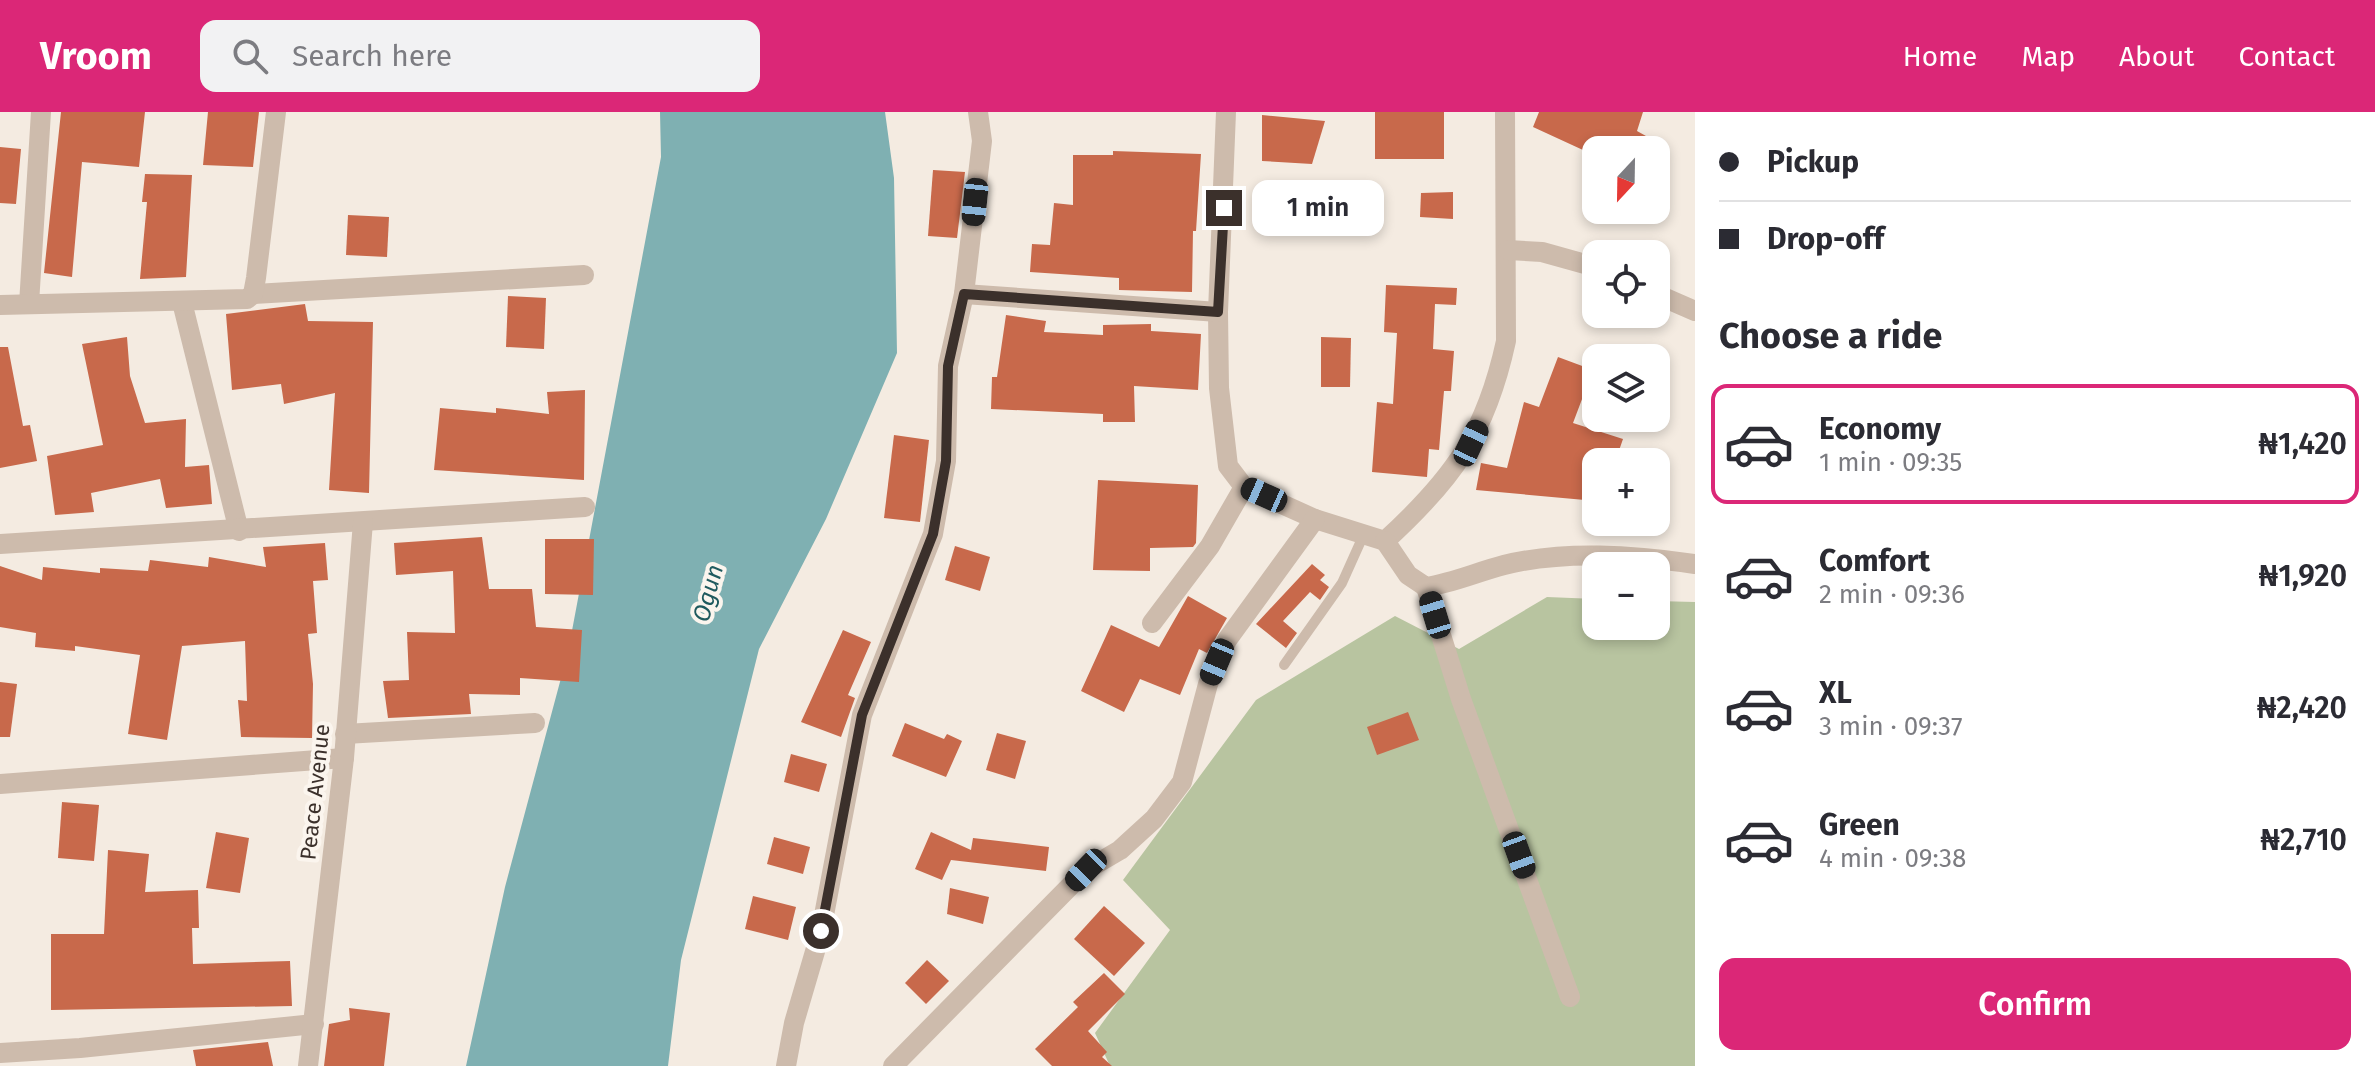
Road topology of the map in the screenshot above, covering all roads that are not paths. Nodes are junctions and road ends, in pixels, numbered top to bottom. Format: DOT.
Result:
graph roads {
  1 [pos="41,112"];
  2 [pos="276,112"];
  3 [pos="978,112"];
  4 [pos="1226,112"];
  5 [pos="1505,112"];
  6 [pos="1508,250"];
  7 [pos="1582,263"];
  8 [pos="584,275"];
  9 [pos="253,294"];
  10 [pos="964,294"];
  11 [pos="1670,300"];
  12 [pos="182,302"];
  13 [pos="29,304"];
  14 [pos="0,305"];
  15 [pos="1695,311"];
  16 [pos="1218,312"];
  17 [pos="1244,487"];
  18 [pos="585,507"];
  19 [pos="1315,519"];
  20 [pos="363,522"];
  21 [pos="239,531"];
  22 [pos="1364,534"];
  23 [pos="1385,541"];
  24 [pos="0,544"];
  25 [pos="1695,564"];
  26 [pos="1426,587"];
  27 [pos="1152,623"];
  28 [pos="1284,665"];
  29 [pos="535,723"];
  30 [pos="345,734"];
  31 [pos="344,758"];
  32 [pos="0,784"];
  33 [pos="1570,997"];
  34 [pos="314,1024"];
  35 [pos="0,1053"];
  36 [pos="79,1057"];
  37 [pos="308,1066"];
  38 [pos="786,1066"];
  39 [pos="893,1066"];
  1 -- 13 [label="street"];
  2 -- 9 [label="street"];
  3 -- 10 [label="street"];
  4 -- 16 [label="street"];
  5 -- 6 [label="street"];
  6 -- 7 [label="street"];
  6 -- 23 [label="street"];
  8 -- 9 [label="street"];
  9 -- 12 [label="street"];
  10 -- 16 [label="street"];
  10 -- 38 [label="street"];
  11 -- 15 [label="street"];
  12 -- 13 [label="street"];
  12 -- 21 [label="street"];
  13 -- 14 [label="street"];
  16 -- 17 [label="street"];
  17 -- 19 [label="street"];
  17 -- 27 [label="street"];
  18 -- 20 [label="street"];
  19 -- 22 [label="street"];
  19 -- 39 [label="street"];
  20 -- 21 [label="street"];
  20 -- 30 [label="street, Peace Avenue"];
  21 -- 24 [label="street"];
  22 -- 23 [label="street"];
  22 -- 28 [label="lane"];
  23 -- 26 [label="street"];
  25 -- 26 [label="street"];
  26 -- 33 [label="street"];
  29 -- 30 [label="street"];
  30 -- 31 [label="street, Peace Avenue"];
  31 -- 32 [label="street"];
  31 -- 34 [label="street, Peace Avenue"];
  34 -- 36 [label="street"];
  34 -- 37 [label="street, Peace Avenue"];
  35 -- 36 [label="street"];
}
